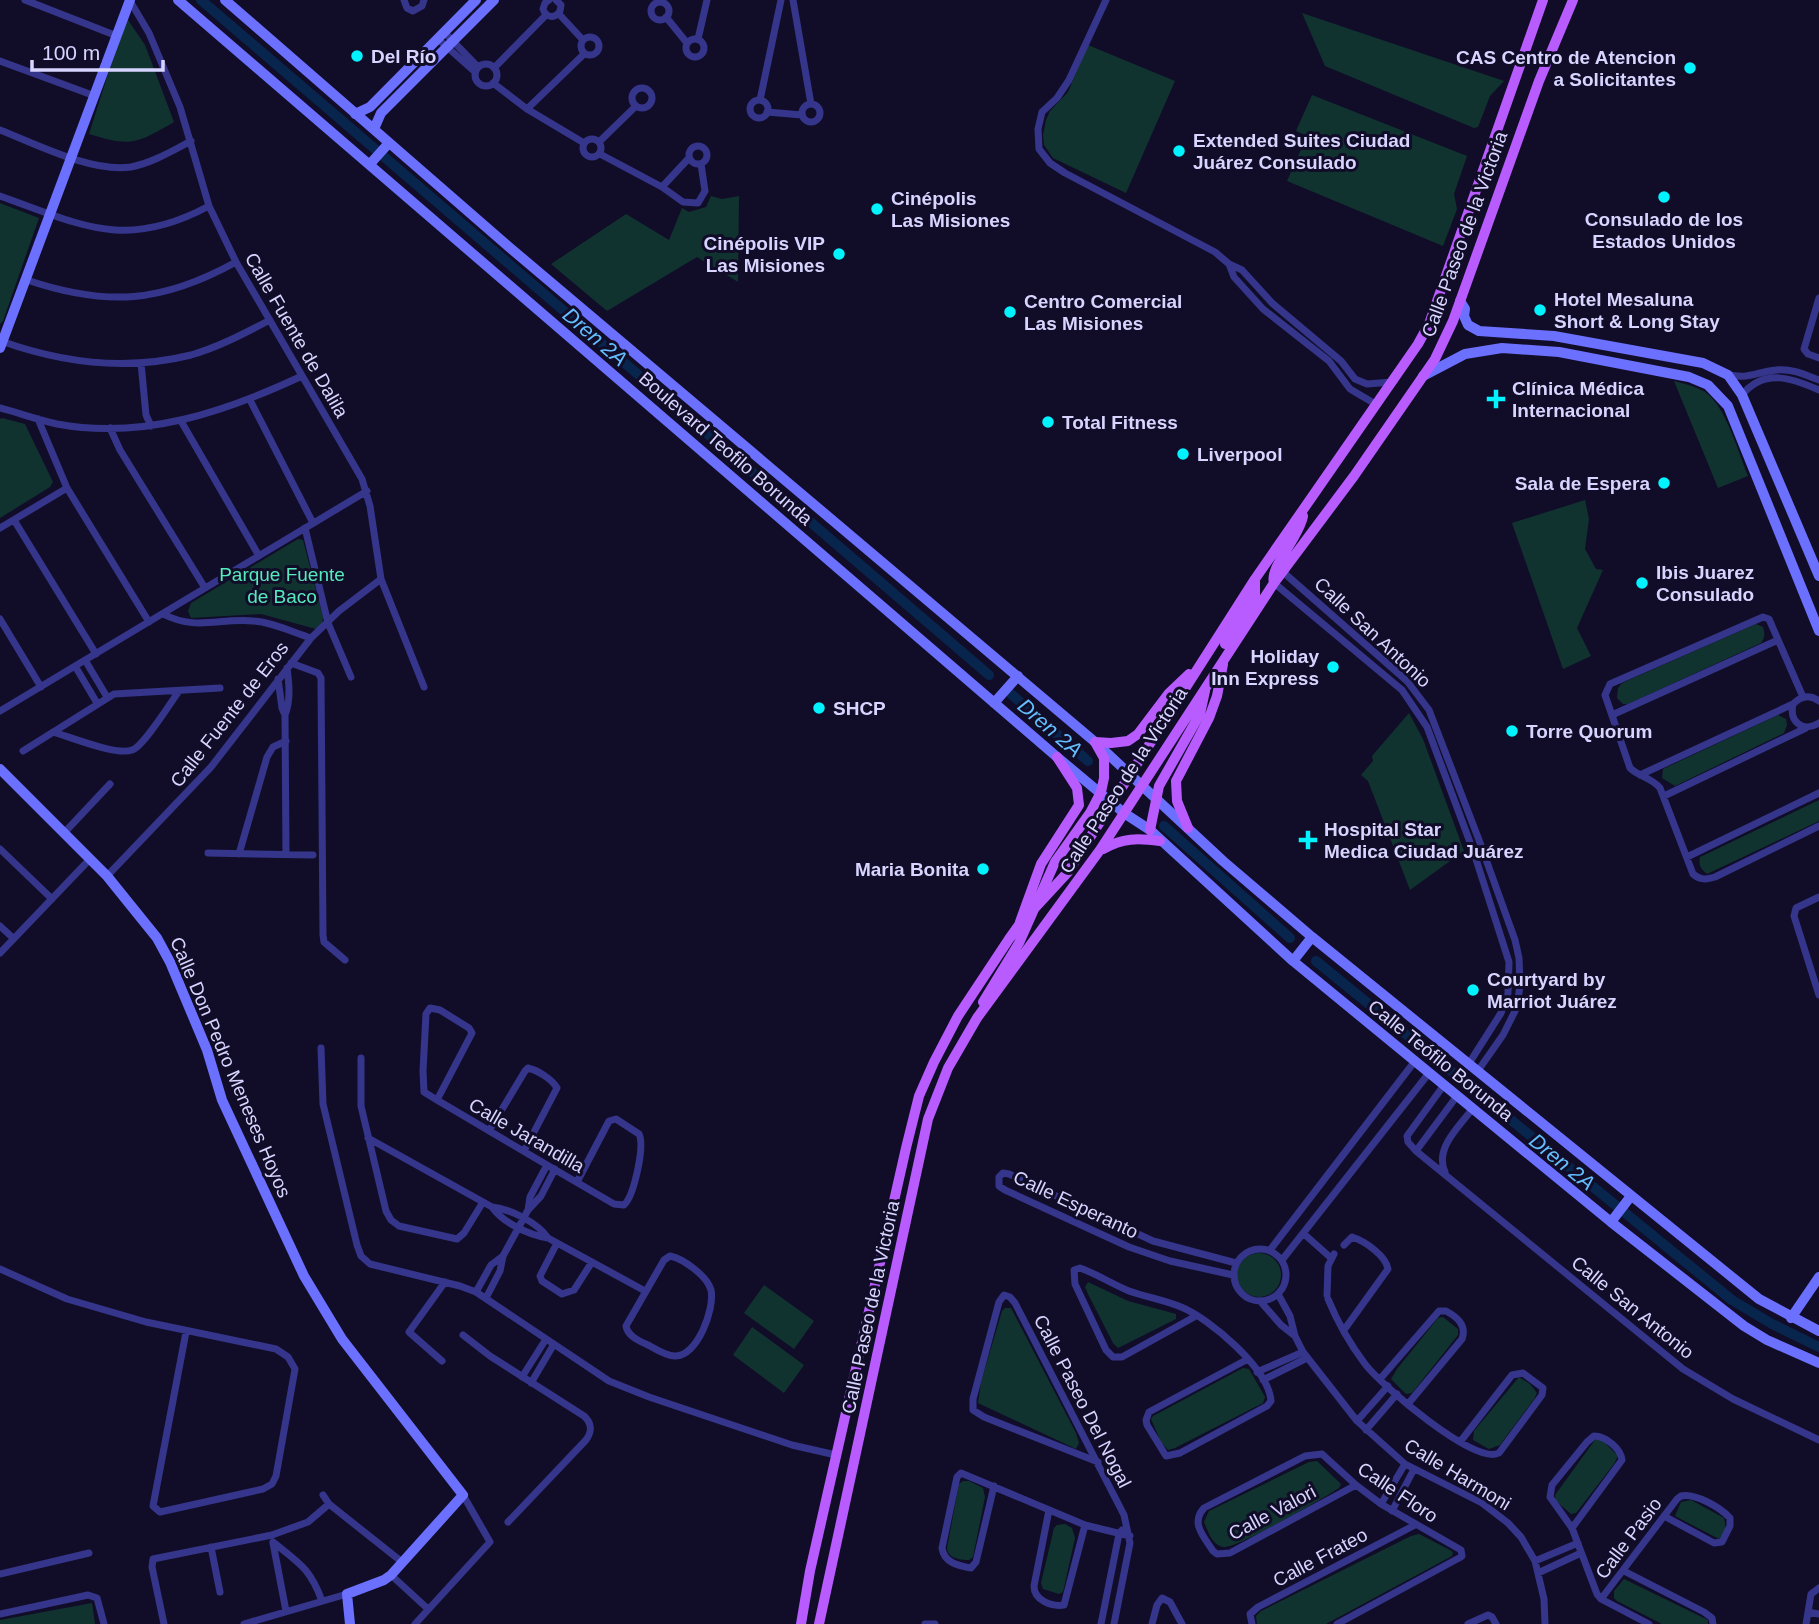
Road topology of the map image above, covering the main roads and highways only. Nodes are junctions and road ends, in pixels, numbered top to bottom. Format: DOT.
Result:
graph roads {
  1 [pos="178,0"];
  2 [pos="225,0"];
  3 [pos="476,0"];
  4 [pos="494,0"];
  5 [pos="1543,0"];
  6 [pos="1573,0"];
  7 [pos="130,1"];
  8 [pos="355,114"];
  9 [pos="374,129"];
  10 [pos="386,146"];
  11 [pos="372,162"];
  12 [pos="1460,301"];
  13 [pos="1543,334"];
  14 [pos="1,344"];
  15 [pos="1542,350"];
  16 [pos="1710,365"];
  17 [pos="1422,377"];
  18 [pos="1703,382"];
  19 [pos="1776,476"];
  20 [pos="1760,483"];
  21 [pos="1304,509"];
  22 [pos="1818,571"];
  23 [pos="1255,579"];
  24 [pos="1274,583"];
  25 [pos="1819,631"];
  26 [pos="1225,657"];
  27 [pos="1199,665"];
  28 [pos="1018,676"];
  29 [pos="1205,686"];
  30 [pos="994,703"];
  31 [pos="1095,742"];
  32 [pos="1057,757"];
  33 [pos="0,769"];
  34 [pos="1129,774"];
  35 [pos="1142,786"];
  36 [pos="1101,792"];
  37 [pos="1155,797"];
  38 [pos="1112,802"];
  39 [pos="1124,813"];
  40 [pos="1188,828"];
  41 [pos="1150,830"];
  42 [pos="1160,841"];
  43 [pos="1100,850"];
  44 [pos="1031,914"];
  45 [pos="1019,925"];
  46 [pos="1312,937"];
  47 [pos="1293,961"];
  48 [pos="978,1018"];
  49 [pos="900,1174"];
  50 [pos="1628,1200"];
  51 [pos="908,1213"];
  52 [pos="1613,1219"];
  53 [pos="1819,1277"];
  54 [pos="1791,1318"];
  55 [pos="1819,1331"];
  56 [pos="1819,1363"];
  57 [pos="810,1571"];
  58 [pos="822,1603"];
  59 [pos="350,1624"];
  60 [pos="801,1624"];
  61 [pos="819,1624"];
  1 -- 11 [label="main road, Boulevard Teofilo Borunda"];
  2 -- 8 [label="main road, Boulevard Teofilo Borunda"];
  3 -- 8 [label="main road"];
  4 -- 9 [label="main road"];
  5 -- 21 [label="main road, Calle Paseo de la Victoria"];
  6 -- 12 [label="main road, Calle Paseo de la Victoria"];
  7 -- 14 [label="main road"];
  8 -- 9 [label="main road, Boulevard Teofilo Borunda"];
  9 -- 10 [label="main road, Boulevard Teofilo Borunda"];
  10 -- 11 [label="main road"];
  10 -- 28 [label="main road, Boulevard Teofilo Borunda"];
  11 -- 30 [label="main road, Boulevard Teofilo Borunda"];
  12 -- 13 [label="main road"];
  12 -- 17 [label="main road, Calle Paseo de la Victoria"];
  13 -- 15 [label="main road"];
  13 -- 16 [label="main road"];
  15 -- 17 [label="main road"];
  15 -- 18 [label="main road"];
  16 -- 18 [label="main road"];
  16 -- 19 [label="main road"];
  17 -- 24 [label="main road, Calle Paseo de la Victoria"];
  18 -- 20 [label="main road"];
  19 -- 20 [label="main road"];
  19 -- 22 [label="main road"];
  20 -- 25 [label="main road"];
  21 -- 23 [label="main road, Calle Paseo de la Victoria"];
  21 -- 24 [label="main road"];
  23 -- 27 [label="main road, Calle Paseo de la Victoria"];
  23 -- 29 [label="main road"];
  24 -- 26 [label="main road, Calle Paseo de la Victoria"];
  26 -- 29 [label="main road, Calle Paseo de la Victoria"];
  26 -- 40 [label="main road"];
  27 -- 31 [label="main road"];
  27 -- 34 [label="main road, Calle Paseo de la Victoria"];
  28 -- 30 [label="main road"];
  28 -- 31 [label="main road, Boulevard Teofilo Borunda"];
  29 -- 35 [label="main road, Calle Paseo de la Victoria"];
  29 -- 37 [label="main road"];
  30 -- 32 [label="main road, Boulevard Teofilo Borunda"];
  31 -- 34 [label="main road, Boulevard Teofilo Borunda"];
  31 -- 36 [label="main road"];
  32 -- 36 [label="main road, Boulevard Teofilo Borunda"];
  32 -- 45 [label="main road"];
  33 -- 59 [label="main road, Calle Don Pedro Meneses Hoyos"];
  34 -- 35 [label="main road, Boulevard Teofilo Borunda"];
  34 -- 38 [label="main road, Calle Paseo de la Victoria"];
  35 -- 37 [label="main road, Calle Teófilo Borunda"];
  35 -- 39 [label="main road, Calle Paseo de la Victoria"];
  36 -- 38 [label="main road, Boulevard Teofilo Borunda"];
  36 -- 44 [label="main road"];
  37 -- 40 [label="main road, Calle Teófilo Borunda"];
  37 -- 41 [label="main road"];
  38 -- 39 [label="main road, Boulevard Teofilo Borunda"];
  38 -- 44 [label="main road, Calle Paseo de la Victoria"];
  39 -- 41 [label="main road, Calle Teófilo Borunda"];
  39 -- 43 [label="main road, Calle Paseo de la Victoria"];
  40 -- 46 [label="main road, Calle Teófilo Borunda"];
  41 -- 42 [label="main road, Calle Teófilo Borunda"];
  42 -- 43 [label="main road"];
  42 -- 47 [label="main road, Calle Teófilo Borunda"];
  43 -- 48 [label="main road, Calle Paseo de la Victoria"];
  44 -- 45 [label="main road, Calle Paseo de la Victoria"];
  44 -- 48 [label="main road"];
  45 -- 49 [label="main road, Calle Paseo de la Victoria"];
  46 -- 47 [label="main road"];
  46 -- 50 [label="main road, Calle Teófilo Borunda"];
  47 -- 52 [label="main road, Calle Teófilo Borunda"];
  48 -- 51 [label="main road, Calle Paseo de la Victoria"];
  49 -- 51 [label="main road"];
  49 -- 57 [label="main road, Calle Paseo de la Victoria"];
  50 -- 52 [label="main road"];
  50 -- 54 [label="main road, Calle Teófilo Borunda"];
  51 -- 58 [label="main road, Calle Paseo de la Victoria"];
  52 -- 56 [label="main road, Calle Teófilo Borunda"];
  53 -- 54 [label="main road"];
  54 -- 55 [label="main road, Calle Teófilo Borunda"];
  57 -- 58 [label="main road"];
  57 -- 60 [label="main road, Calle Paseo de la Victoria"];
  58 -- 61 [label="main road, Calle Paseo de la Victoria"];
}
